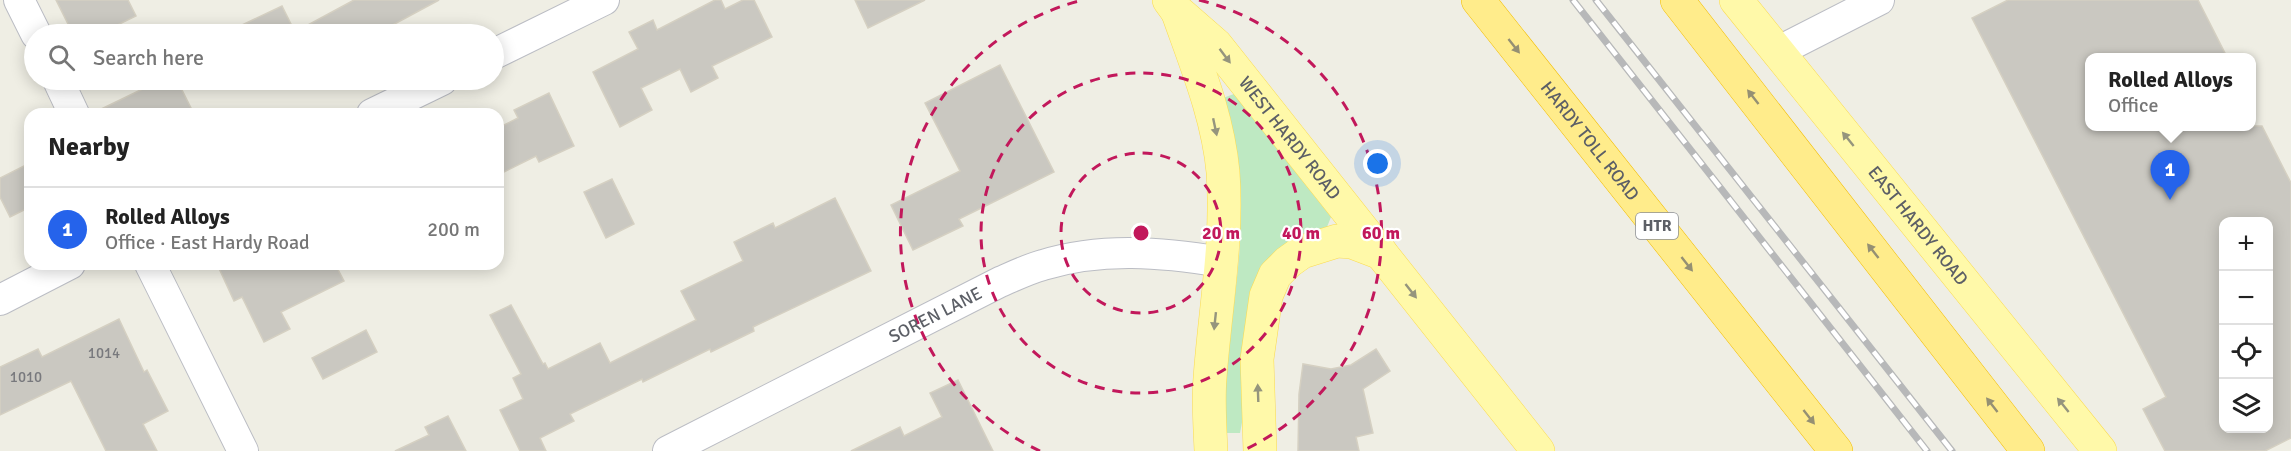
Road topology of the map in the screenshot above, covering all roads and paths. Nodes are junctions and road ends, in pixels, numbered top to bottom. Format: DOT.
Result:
graph roads {
  1 [pos="19,0"];
  2 [pos="604,0"];
  3 [pos="1478,0"];
  4 [pos="1677,0"];
  5 [pos="1736,0"];
  6 [pos="1879,0"];
  7 [pos="1173,6"];
  8 [pos="31,24"];
  9 [pos="504,49"];
  10 [pos="1777,52"];
  11 [pos="63,90"];
  12 [pos="421,90"];
  13 [pos="71,108"];
  14 [pos="384,108"];
  15 [pos="1381,253"];
  16 [pos="1221,262"];
  17 [pos="58,270"];
  18 [pos="153,270"];
  19 [pos="0,300"];
  20 [pos="685,447"];
  21 [pos="243,451"];
  22 [pos="1211,451"];
  23 [pos="1260,451"];
  24 [pos="1538,451"];
  25 [pos="1836,451"];
  26 [pos="2028,451"];
  27 [pos="2100,451"];
  1 -- 8 [label="street"];
  2 -- 9 [label="street"];
  3 -- 25 [label="highway, HARDY TOLL ROAD / HTR, one-way"];
  26 -- 4 [label="highway, one-way"];
  5 -- 10 [label="main road, EAST HARDY ROAD"];
  6 -- 10 [label="street"];
  7 -- 15 [label="main road, WEST HARDY ROAD, one-way"];
  7 -- 16 [label="main road, one-way"];
  27 -- 10 [label="main road, EAST HARDY ROAD, one-way"];
  11 -- 13 [label="street"];
  12 -- 14 [label="street"];
  23 -- 15 [label="main road, one-way"];
  15 -- 24 [label="main road, WEST HARDY ROAD, one-way"];
  16 -- 20 [label="street, SOREN LANE"];
  16 -- 22 [label="main road, one-way"];
  17 -- 19 [label="street"];
  18 -- 21 [label="street"];
}
